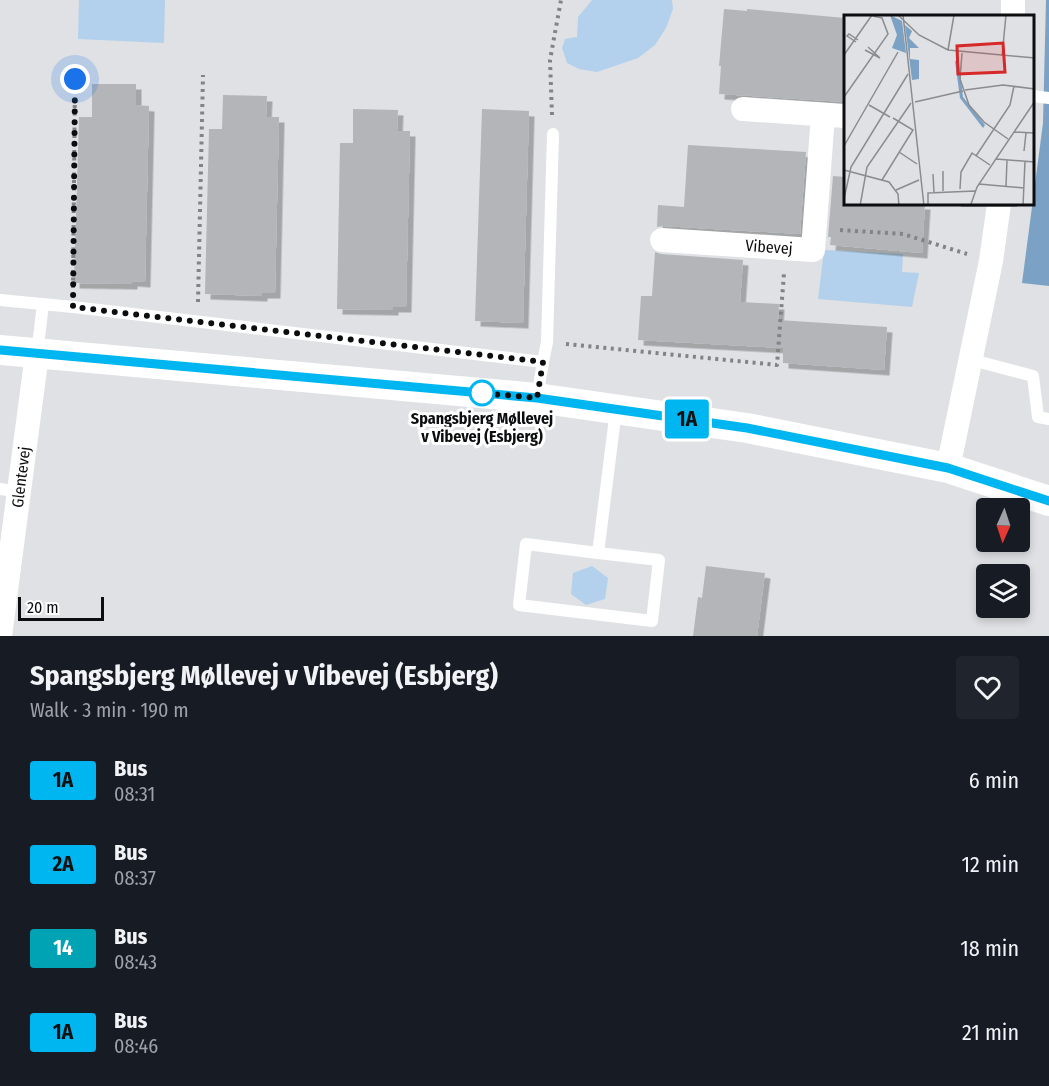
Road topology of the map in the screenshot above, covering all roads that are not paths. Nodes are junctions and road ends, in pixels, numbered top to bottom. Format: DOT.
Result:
graph roads {
  1 [pos="1034,96"];
  2 [pos="1049,98"];
  3 [pos="743,109"];
  4 [pos="834,116"];
  5 [pos="553,134"];
  6 [pos="999,206"];
  7 [pos="662,240"];
  8 [pos="0,300"];
  9 [pos="42,304"];
  10 [pos="0,350"];
  11 [pos="37,354"];
  12 [pos="972,360"];
  13 [pos="543,362"];
  14 [pos="537,398"];
  15 [pos="616,409"];
  16 [pos="1049,419"];
  17 [pos="948,468"];
  18 [pos="9,490"];
  19 [pos="1049,501"];
  20 [pos="598,553"];
  21 [pos="0,636"];
  1 -- 2 [label="lane"];
  3 -- 4 [label="street, Vibevej"];
  4 -- 7 [label="street, Vibevej"];
  5 -- 13 [label="lane"];
  6 -- 12 [label="street"];
  8 -- 9 [label="lane"];
  9 -- 11 [label="lane"];
  9 -- 13 [label="lane"];
  10 -- 11 [label="street"];
  11 -- 14 [label="street"];
  11 -- 18 [label="street, Glentevej"];
  12 -- 16 [label="lane"];
  12 -- 17 [label="street"];
  13 -- 14 [label="lane"];
  14 -- 15 [label="street"];
  15 -- 17 [label="street"];
  15 -- 20 [label="lane"];
  17 -- 19 [label="street"];
  18 -- 21 [label="street, Glentevej"];
  20 -- 20 [label="lane"];
}
